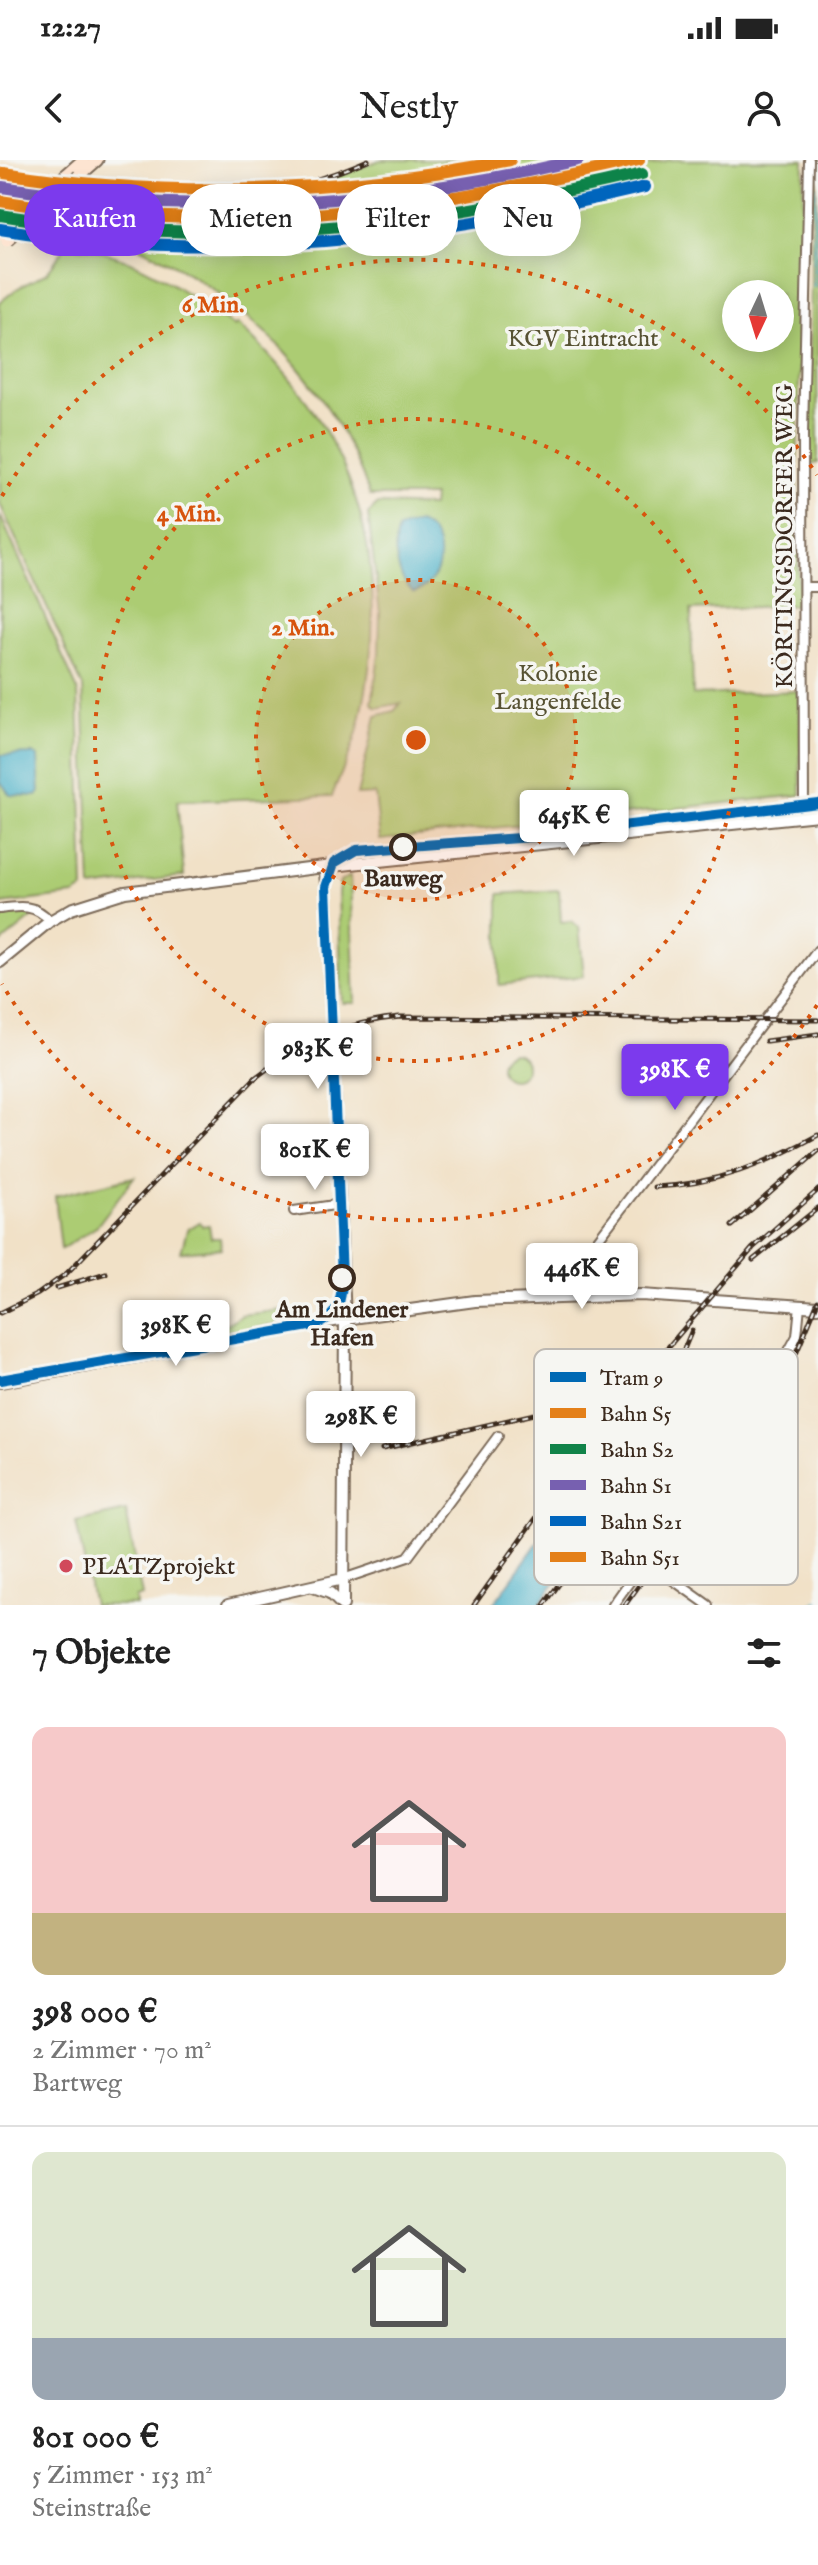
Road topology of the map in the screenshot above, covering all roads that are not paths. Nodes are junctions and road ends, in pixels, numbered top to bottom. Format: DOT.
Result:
graph roads {
  1 [pos="83,160"];
  2 [pos="97,160"];
  3 [pos="809,160"];
  4 [pos="72,176"];
  5 [pos="2,241"];
  6 [pos="804,587"];
  7 [pos="818,587"];
  8 [pos="818,815"];
  9 [pos="804,817"];
  10 [pos="325,867"];
  11 [pos="0,909"];
  12 [pos="50,921"];
  13 [pos="818,950"];
  14 [pos="0,962"];
  15 [pos="338,1148"];
  16 [pos="293,1151"];
  17 [pos="341,1204"];
  18 [pos="294,1211"];
  19 [pos="585,1294"];
  20 [pos="800,1305"];
  21 [pos="818,1307"];
  22 [pos="345,1319"];
  23 [pos="790,1349"];
  24 [pos="0,1382"];
  25 [pos="498,1436"];
  26 [pos="343,1579"];
  27 [pos="627,1585"];
  28 [pos="680,1585"];
  29 [pos="311,1586"];
  30 [pos="228,1605"];
  31 [pos="342,1605"];
  32 [pos="613,1605"];
  33 [pos="708,1605"];
  1 -- 4 [label="main road"];
  2 -- 4 [label="main road"];
  3 -- 6 [label="street, KÖRTINGSDORFER WEG"];
  4 -- 5 [label="main road, bridge"];
  6 -- 7 [label="street"];
  6 -- 9 [label="street, KÖRTINGSDORFER WEG"];
  8 -- 9 [label="street"];
  9 -- 10 [label="street"];
  10 -- 12 [label="street"];
  10 -- 15 [label="street"];
  11 -- 12 [label="street"];
  12 -- 14 [label="street"];
  13 -- 19 [label="street"];
  15 -- 16 [label="street"];
  15 -- 17 [label="street"];
  17 -- 18 [label="street"];
  17 -- 22 [label="street"];
  19 -- 20 [label="street"];
  19 -- 22 [label="street"];
  20 -- 21 [label="street"];
  20 -- 23 [label="street"];
  22 -- 24 [label="street"];
  22 -- 26 [label="street"];
  25 -- 26 [label="street"];
  26 -- 29 [label="street"];
  26 -- 31 [label="street"];
  27 -- 32 [label="street"];
  28 -- 33 [label="street"];
  29 -- 30 [label="street"];
  29 -- 31 [label="street"];
}
